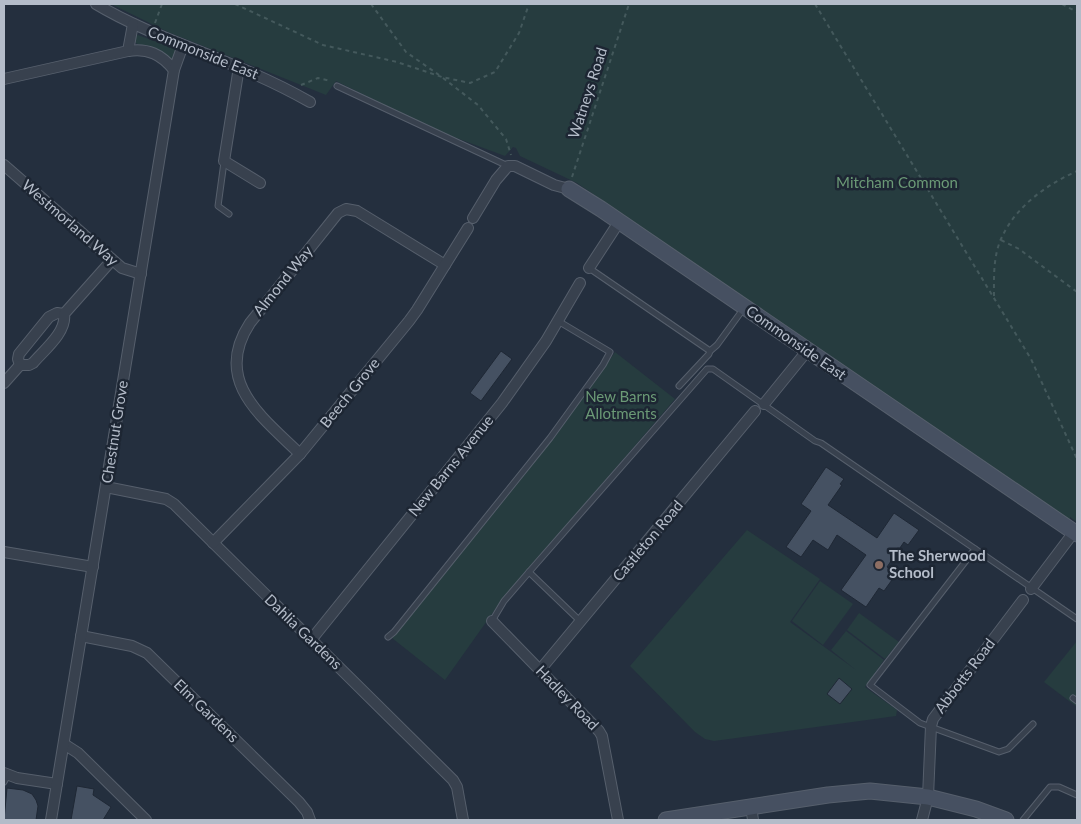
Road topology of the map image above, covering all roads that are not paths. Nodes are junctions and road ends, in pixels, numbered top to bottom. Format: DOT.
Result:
graph roads {
  1 [pos="96,4"];
  2 [pos="133,24"];
  3 [pos="183,45"];
  4 [pos="128,51"];
  5 [pos="239,67"];
  6 [pos="174,70"];
  7 [pos="4,79"];
  8 [pos="338,86"];
  9 [pos="310,102"];
  10 [pos="224,161"];
  11 [pos="4,165"];
  12 [pos="511,166"];
  13 [pos="260,183"];
  14 [pos="569,189"];
  15 [pos="229,214"];
  16 [pos="619,222"];
  17 [pos="112,260"];
  18 [pos="445,265"];
  19 [pos="589,268"];
  20 [pos="141,274"];
  21 [pos="580,283"];
  22 [pos="745,308"];
  23 [pos="64,314"];
  24 [pos="558,321"];
  25 [pos="710,350"];
  26 [pos="807,351"];
  27 [pos="20,365"];
  28 [pos="4,383"];
  29 [pos="679,386"];
  30 [pos="764,404"];
  31 [pos="755,411"];
  32 [pos="300,454"];
  33 [pos="106,487"];
  34 [pos="1076,533"];
  35 [pos="213,543"];
  36 [pos="975,549"];
  37 [pos="4,552"];
  38 [pos="93,567"];
  39 [pos="529,572"];
  40 [pos="1031,589"];
  41 [pos="1023,600"];
  42 [pos="1077,619"];
  43 [pos="492,621"];
  44 [pos="581,622"];
  45 [pos="82,636"];
  46 [pos="388,637"];
  47 [pos="311,640"];
  48 [pos="540,670"];
  49 [pos="1033,724"];
  50 [pos="931,726"];
  51 [pos="64,744"];
  52 [pos="5,777"];
  53 [pos="57,784"];
  54 [pos="1077,795"];
  55 [pos="928,797"];
  56 [pos="752,813"];
  57 [pos="51,820"];
  58 [pos="146,820"];
  59 [pos="310,820"];
  60 [pos="463,820"];
  61 [pos="618,820"];
  62 [pos="666,820"];
  63 [pos="922,820"];
  64 [pos="1006,820"];
  65 [pos="1023,820"];
  1 -- 2 [label="street, Commonside East"];
  2 -- 3 [label="street, Commonside East"];
  2 -- 4 [label="street"];
  3 -- 5 [label="street, Commonside East"];
  3 -- 6 [label="street, Chestnut Grove"];
  4 -- 6 [label="street"];
  4 -- 7 [label="street"];
  5 -- 9 [label="street, Commonside East"];
  5 -- 10 [label="street"];
  6 -- 20 [label="street, Chestnut Grove"];
  8 -- 12 [label="lane"];
  10 -- 13 [label="street"];
  10 -- 15 [label="lane"];
  11 -- 17 [label="street, Westmorland Way"];
  12 -- 14 [label="street, Commonside East"];
  12 -- 18 [label="street, Beech Grove"];
  14 -- 16 [label="street, Commonside East"];
  16 -- 19 [label="street"];
  16 -- 22 [label="street, Commonside East"];
  17 -- 20 [label="street, Westmorland Way"];
  17 -- 23 [label="street"];
  18 -- 32 [label="street, Beech Grove"];
  18 -- 32 [label="street, Almond Way"];
  19 -- 25 [label="lane"];
  20 -- 33 [label="street, Chestnut Grove"];
  21 -- 24 [label="street, New Barns Avenue"];
  22 -- 25 [label="lane"];
  22 -- 26 [label="street, Commonside East"];
  23 -- 27 [label="street"];
  23 -- 27 [label="street"];
  24 -- 46 [label="lane"];
  24 -- 47 [label="street, New Barns Avenue"];
  25 -- 29 [label="lane"];
  26 -- 30 [label="street"];
  26 -- 34 [label="street, Commonside East"];
  27 -- 28 [label="street"];
  30 -- 36 [label="lane"];
  30 -- 39 [label="lane"];
  31 -- 44 [label="street, Castleton Road"];
  32 -- 35 [label="street, Beech Grove"];
  33 -- 35 [label="street, Dahlia Gardens"];
  33 -- 38 [label="street, Chestnut Grove"];
  34 -- 40 [label="street"];
  35 -- 47 [label="street, Dahlia Gardens"];
  36 -- 40 [label="lane"];
  36 -- 50 [label="lane"];
  37 -- 38 [label="street"];
  38 -- 45 [label="street, Chestnut Grove"];
  39 -- 43 [label="lane"];
  39 -- 44 [label="lane"];
  40 -- 42 [label="lane"];
  41 -- 50 [label="street, Abbotts Road"];
  43 -- 48 [label="street, Hadley Road"];
  44 -- 48 [label="street, Castleton Road"];
  45 -- 51 [label="street, Chestnut Grove"];
  45 -- 59 [label="street, Elm Gardens"];
  47 -- 60 [label="street, Dahlia Gardens"];
  48 -- 61 [label="street, Hadley Road"];
  49 -- 50 [label="lane"];
  50 -- 55 [label="street, Abbotts Road"];
  51 -- 53 [label="street, Chestnut Grove"];
  51 -- 58 [label="street"];
  52 -- 53 [label="street"];
  53 -- 57 [label="street, Chestnut Grove"];
  54 -- 65 [label="lane"];
  55 -- 56 [label="street"];
  55 -- 63 [label="street, Abbotts Road"];
  55 -- 64 [label="street"];
  56 -- 62 [label="street"];
}
